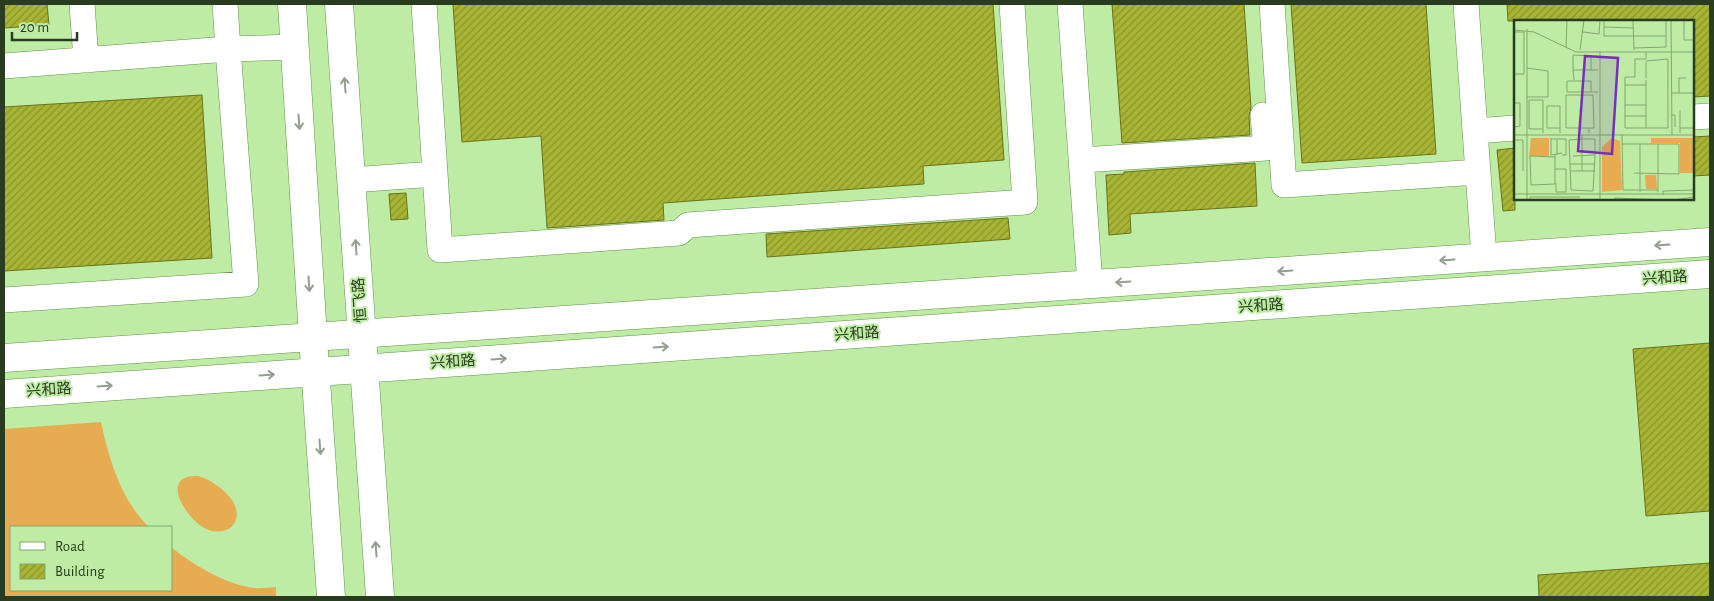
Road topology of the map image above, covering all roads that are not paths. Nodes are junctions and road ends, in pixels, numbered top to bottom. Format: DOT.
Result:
graph roads {
  1 [pos="82,4"];
  2 [pos="225,4"];
  3 [pos="292,4"];
  4 [pos="339,4"];
  5 [pos="424,4"];
  6 [pos="1012,4"];
  7 [pos="1070,4"];
  8 [pos="1256,4"];
  9 [pos="1272,4"];
  10 [pos="1466,4"];
  11 [pos="295,47"];
  12 [pos="228,49"];
  13 [pos="86,60"];
  14 [pos="4,66"];
  15 [pos="1710,116"];
  16 [pos="1694,117"];
  17 [pos="1514,128"];
  18 [pos="1475,131"];
  19 [pos="1082,160"];
  20 [pos="1478,172"];
  21 [pos="435,174"];
  22 [pos="351,180"];
  23 [pos="1710,242"];
  24 [pos="1484,257"];
  25 [pos="1710,274"];
  26 [pos="1090,284"];
  27 [pos="4,300"];
  28 [pos="362,333"];
  29 [pos="312,338"];
  30 [pos="4,358"];
  31 [pos="364,368"];
  32 [pos="315,371"];
  33 [pos="4,394"];
  34 [pos="331,597"];
  35 [pos="380,597"];
  1 -- 13 [label="lane"];
  2 -- 12 [label="lane"];
  3 -- 11 [label="main road"];
  22 -- 4 [label="main road, 恒飞路, one-way"];
  5 -- 21 [label="lane"];
  6 -- 21 [label="lane"];
  7 -- 19 [label="lane"];
  8 -- 19 [label="lane"];
  9 -- 20 [label="lane"];
  10 -- 18 [label="lane"];
  11 -- 12 [label="lane"];
  11 -- 29 [label="main road, one-way"];
  12 -- 13 [label="lane"];
  12 -- 27 [label="lane"];
  13 -- 14 [label="lane"];
  15 -- 16 [label="lane"];
  17 -- 18 [label="lane"];
  18 -- 20 [label="lane"];
  19 -- 26 [label="lane"];
  20 -- 24 [label="lane"];
  21 -- 22 [label="lane"];
  28 -- 22 [label="main road, 恒飞路, one-way"];
  23 -- 24 [label="main road, one-way"];
  24 -- 26 [label="main road, one-way"];
  31 -- 25 [label="main road, 兴和路, one-way"];
  26 -- 28 [label="main road"];
  28 -- 29 [label="main road"];
  28 -- 31 [label="main road, 恒飞路"];
  29 -- 30 [label="main road"];
  29 -- 32 [label="main road"];
  31 -- 32 [label="main road, 兴和路"];
  35 -- 31 [label="main road, 恒飞路, one-way"];
  33 -- 32 [label="main road, 兴和路, one-way"];
  32 -- 34 [label="main road, one-way"];
}
